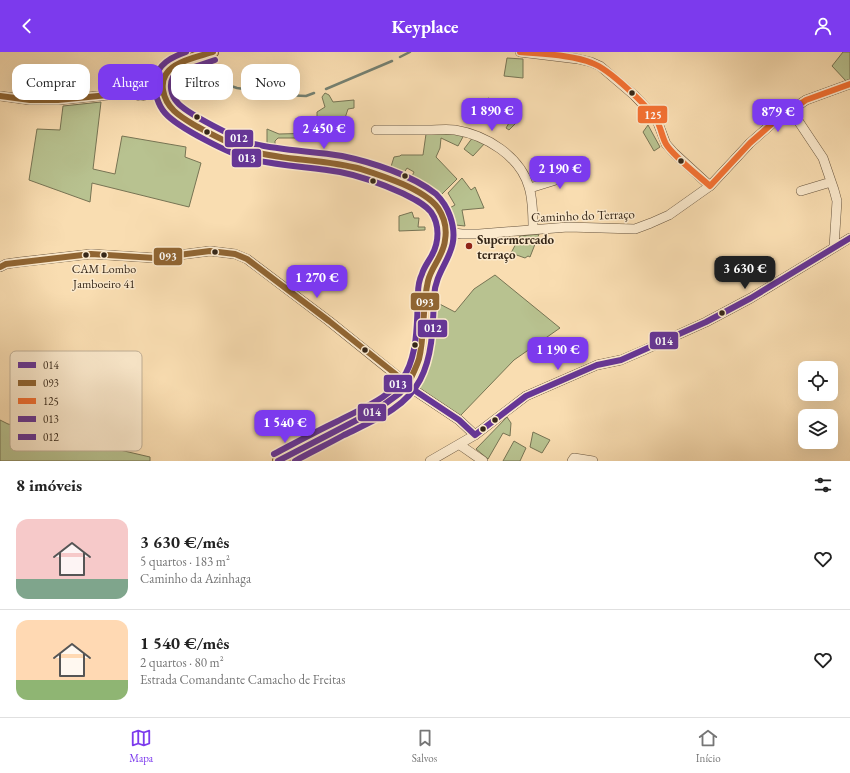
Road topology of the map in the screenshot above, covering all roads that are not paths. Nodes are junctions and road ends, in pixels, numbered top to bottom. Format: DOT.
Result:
graph roads {
  1 [pos="213,52"];
  2 [pos="520,52"];
  3 [pos="850,84"];
  4 [pos="163,87"];
  5 [pos="0,96"];
  6 [pos="98,96"];
  7 [pos="791,110"];
  8 [pos="376,130"];
  9 [pos="574,166"];
  10 [pos="831,182"];
  11 [pos="710,186"];
  12 [pos="530,188"];
  13 [pos="801,191"];
  14 [pos="533,229"];
  15 [pos="446,232"];
  16 [pos="850,238"];
  17 [pos="834,247"];
  18 [pos="0,267"];
  19 [pos="408,384"];
  20 [pos="475,435"];
  21 [pos="460,445"];
  22 [pos="278,461"];
  23 [pos="430,461"];
  24 [pos="483,461"];
  25 [pos="572,461"];
  26 [pos="593,461"];
  1 -- 4 [label="main road"];
  2 -- 11 [label="street"];
  3 -- 7 [label="street, Caminho do Terraço"];
  4 -- 15 [label="main road"];
  5 -- 6 [label="street"];
  7 -- 10 [label="street"];
  7 -- 11 [label="street, Caminho do Terraço"];
  8 -- 12 [label="street"];
  9 -- 12 [label="street"];
  10 -- 13 [label="street"];
  10 -- 17 [label="street"];
  11 -- 14 [label="street, Caminho do Terraço"];
  12 -- 14 [label="street"];
  14 -- 15 [label="street, Caminho do Terraço"];
  15 -- 19 [label="main road"];
  16 -- 17 [label="street"];
  17 -- 20 [label="street"];
  18 -- 19 [label="street"];
  19 -- 20 [label="street"];
  19 -- 22 [label="main road"];
  20 -- 21 [label="street"];
  21 -- 23 [label="street"];
  21 -- 24 [label="street"];
  25 -- 26 [label="street"];
}
